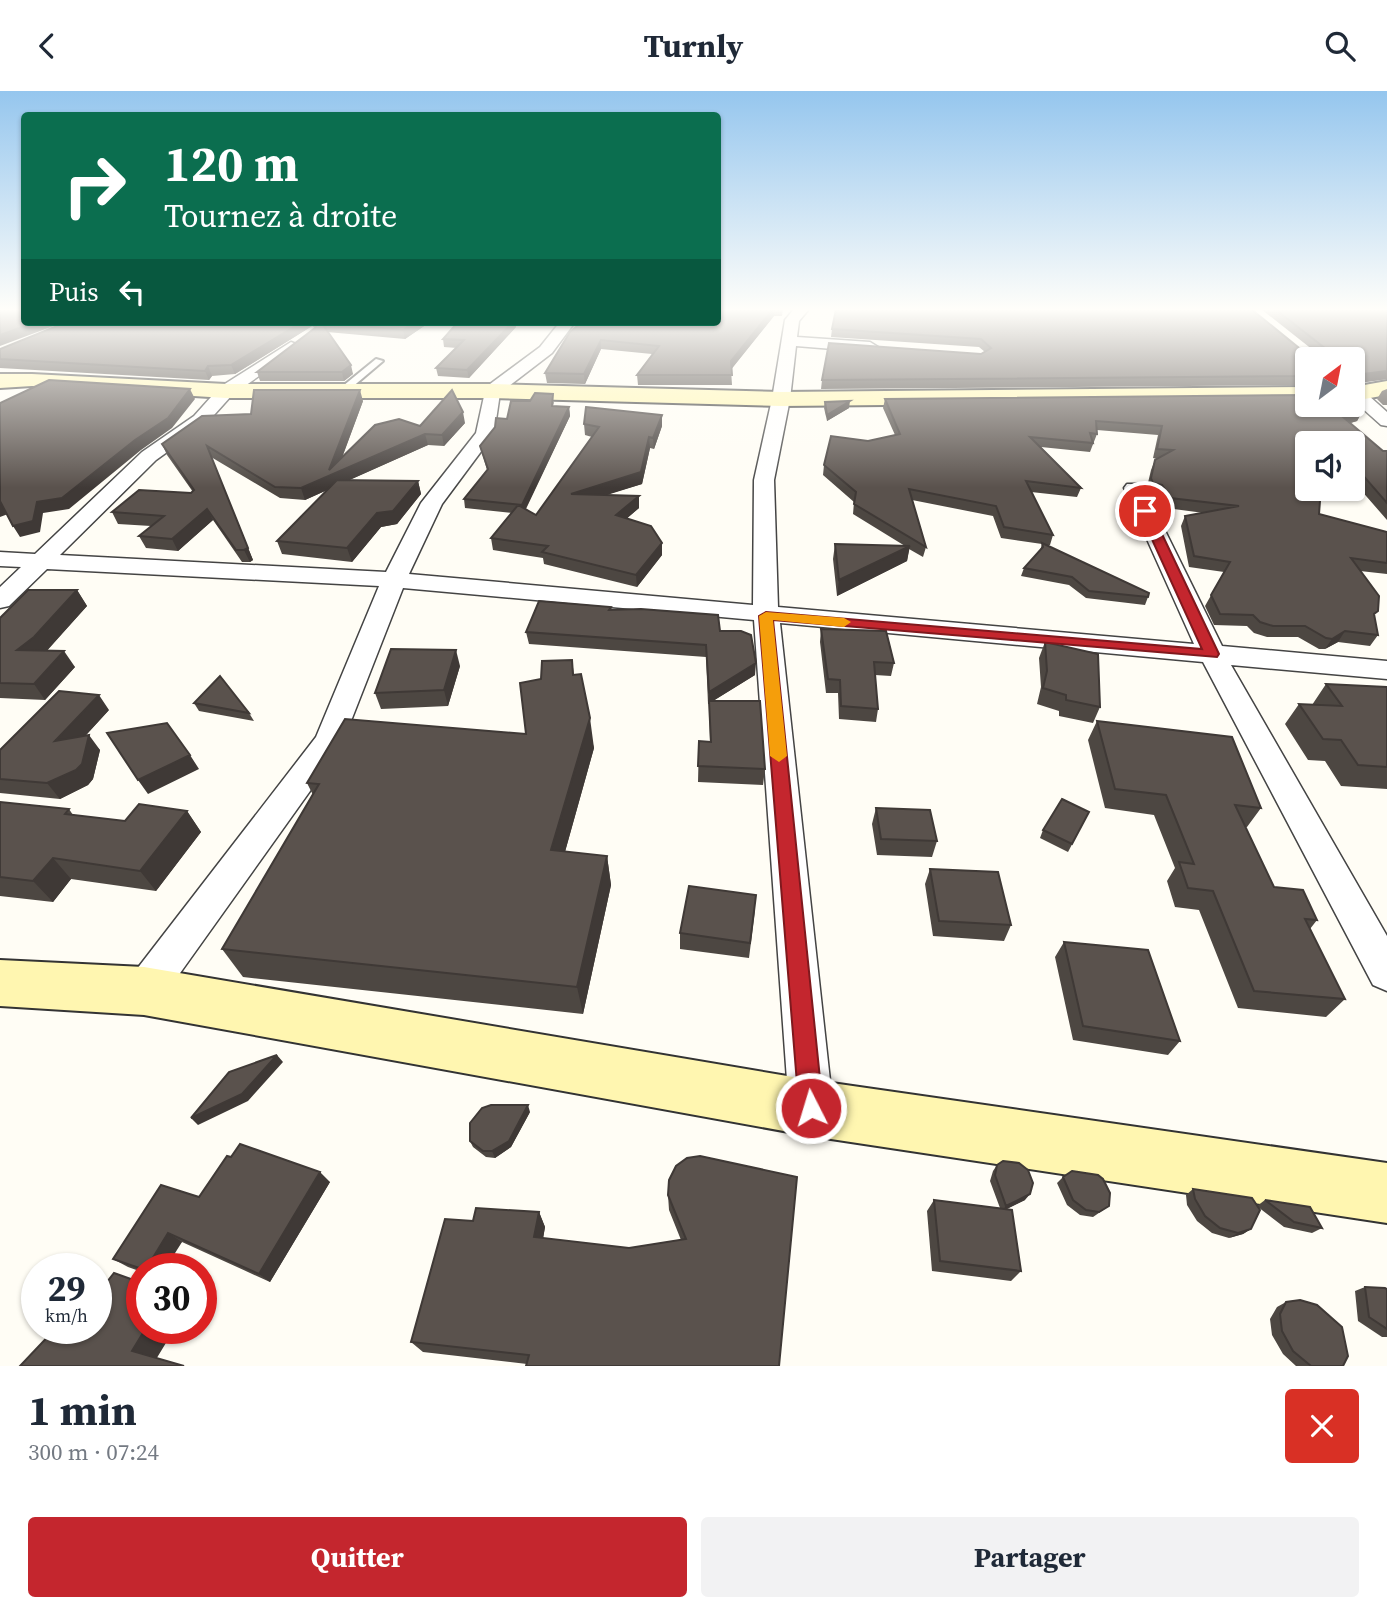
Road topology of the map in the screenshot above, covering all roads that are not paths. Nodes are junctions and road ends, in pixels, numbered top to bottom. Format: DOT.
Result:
graph roads {
  1 [pos="262,368"];
  2 [pos="370,368"];
  3 [pos="522,368"];
  4 [pos="786,368"];
  5 [pos="0,381"];
  6 [pos="1387,388"];
  7 [pos="226,391"];
  8 [pos="492,391"];
  9 [pos="1365,391"];
  10 [pos="341,392"];
  11 [pos="1295,394"];
  12 [pos="781,399"];
  13 [pos="1365,402"];
  14 [pos="1387,421"];
  15 [pos="1134,488"];
  16 [pos="0,559"];
  17 [pos="40,560"];
  18 [pos="394,580"];
  19 [pos="0,601"];
  20 [pos="766,616"];
  21 [pos="1212,654"];
  22 [pos="1387,670"];
  23 [pos="1387,973"];
  24 [pos="0,983"];
  25 [pos="144,991"];
  26 [pos="811,1108"];
  27 [pos="1387,1193"];
  1 -- 7 [label="street"];
  2 -- 10 [label="lane"];
  3 -- 8 [label="street"];
  4 -- 12 [label="street"];
  5 -- 7 [label="main road"];
  6 -- 9 [label="main road"];
  7 -- 10 [label="main road"];
  7 -- 17 [label="street"];
  8 -- 10 [label="main road"];
  8 -- 12 [label="main road"];
  8 -- 18 [label="street"];
  11 -- 12 [label="main road"];
  12 -- 20 [label="street"];
  13 -- 14 [label="street"];
  15 -- 21 [label="street"];
  16 -- 17 [label="street"];
  17 -- 18 [label="street"];
  17 -- 19 [label="street"];
  18 -- 20 [label="street"];
  18 -- 25 [label="street"];
  20 -- 21 [label="street"];
  20 -- 26 [label="street"];
  21 -- 22 [label="street"];
  21 -- 23 [label="street"];
  24 -- 25 [label="main road"];
  25 -- 26 [label="main road"];
  26 -- 27 [label="main road"];
}
